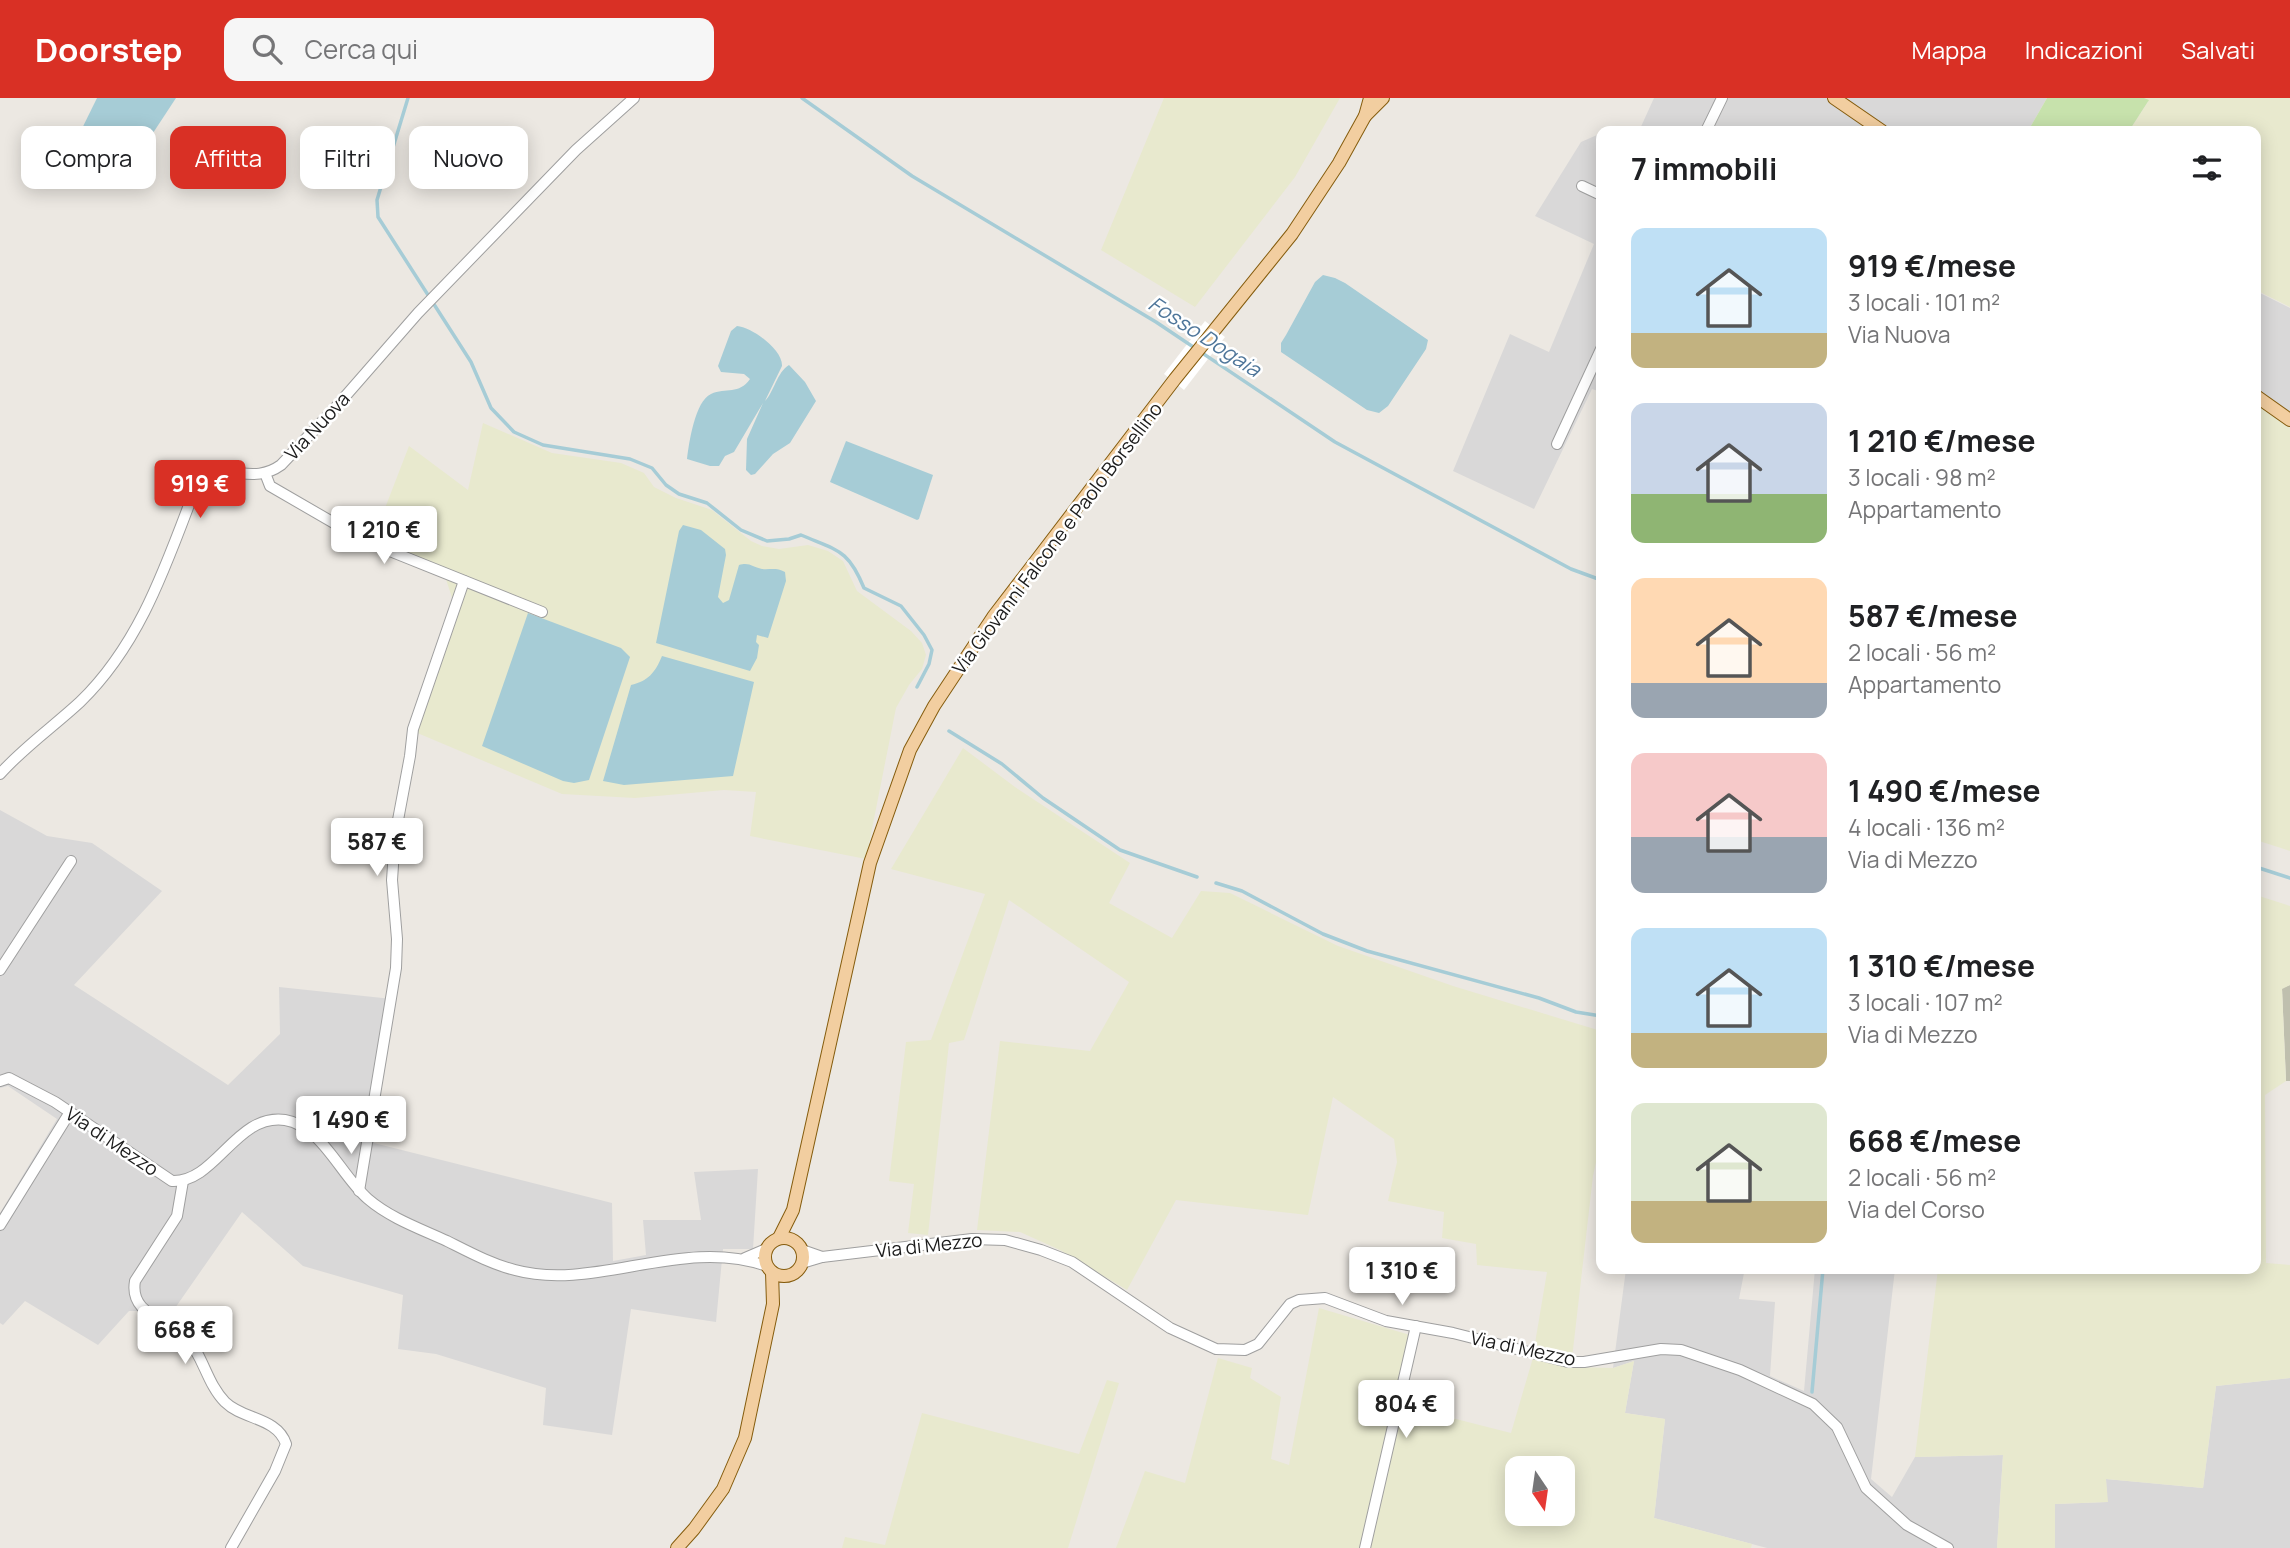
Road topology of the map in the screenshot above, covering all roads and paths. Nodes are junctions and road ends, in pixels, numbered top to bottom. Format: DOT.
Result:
graph roads {
  1 [pos="634,98"];
  2 [pos="1370,98"];
  3 [pos="1383,98"];
  4 [pos="1722,98"];
  5 [pos="1835,98"];
  6 [pos="1365,116"];
  7 [pos="1708,126"];
  8 [pos="1875,126"];
  9 [pos="1582,186"];
  10 [pos="1596,193"];
  11 [pos="1596,360"];
  12 [pos="2261,400"];
  13 [pos="2290,420"];
  14 [pos="1557,444"];
  15 [pos="265,473"];
  16 [pos="464,581"];
  17 [pos="542,612"];
  18 [pos="0,774"];
  19 [pos="71,861"];
  20 [pos="0,970"];
  21 [pos="0,1069"];
  22 [pos="3,1080"];
  23 [pos="69,1112"];
  24 [pos="183,1181"];
  25 [pos="359,1191"];
  26 [pos="793,1210"];
  27 [pos="0,1225"];
  28 [pos="779,1238"];
  29 [pos="766,1249"];
  30 [pos="800,1251"];
  31 [pos="745,1258"];
  32 [pos="770,1269"];
  33 [pos="790,1275"];
  34 [pos="773,1304"];
  35 [pos="1416,1326"];
  36 [pos="231,1548"];
  37 [pos="677,1548"];
  38 [pos="1365,1548"];
  39 [pos="1948,1548"];
  1 -- 15 [label="street, Via Nuova"];
  2 -- 6 [label="main road, Via Giovanni Falcone e Paolo Borsellino"];
  3 -- 6 [label="main road, Via Giovanni Falcone e Paolo Borsellino"];
  4 -- 7 [label="street"];
  5 -- 8 [label="main road"];
  6 -- 26 [label="main road, Via Giovanni Falcone e Paolo Borsellino"];
  9 -- 10 [label="street"];
  11 -- 14 [label="street"];
  12 -- 13 [label="main road"];
  15 -- 16 [label="street"];
  15 -- 18 [label="street, Via Nuova"];
  16 -- 17 [label="street"];
  16 -- 25 [label="street"];
  19 -- 20 [label="street"];
  21 -- 22 [label="street"];
  22 -- 23 [label="street, Via di Mezzo"];
  23 -- 24 [label="street, Via di Mezzo"];
  23 -- 27 [label="street"];
  24 -- 25 [label="street, Via di Mezzo"];
  24 -- 36 [label="street"];
  25 -- 31 [label="street, Via di Mezzo"];
  26 -- 28 [label="main road, Via Giovanni Falcone e Paolo Borsellino"];
  26 -- 30 [label="main road, Via Giovanni Falcone e Paolo Borsellino"];
  28 -- 29 [label="main road"];
  28 -- 30 [label="main road"];
  29 -- 31 [label="street"];
  29 -- 32 [label="main road"];
  30 -- 33 [label="main road"];
  30 -- 35 [label="street, Via di Mezzo"];
  31 -- 32 [label="street"];
  32 -- 33 [label="main road"];
  32 -- 34 [label="main road"];
  33 -- 34 [label="main road"];
  34 -- 37 [label="main road"];
  35 -- 38 [label="street"];
  35 -- 39 [label="street, Via di Mezzo"];
}
